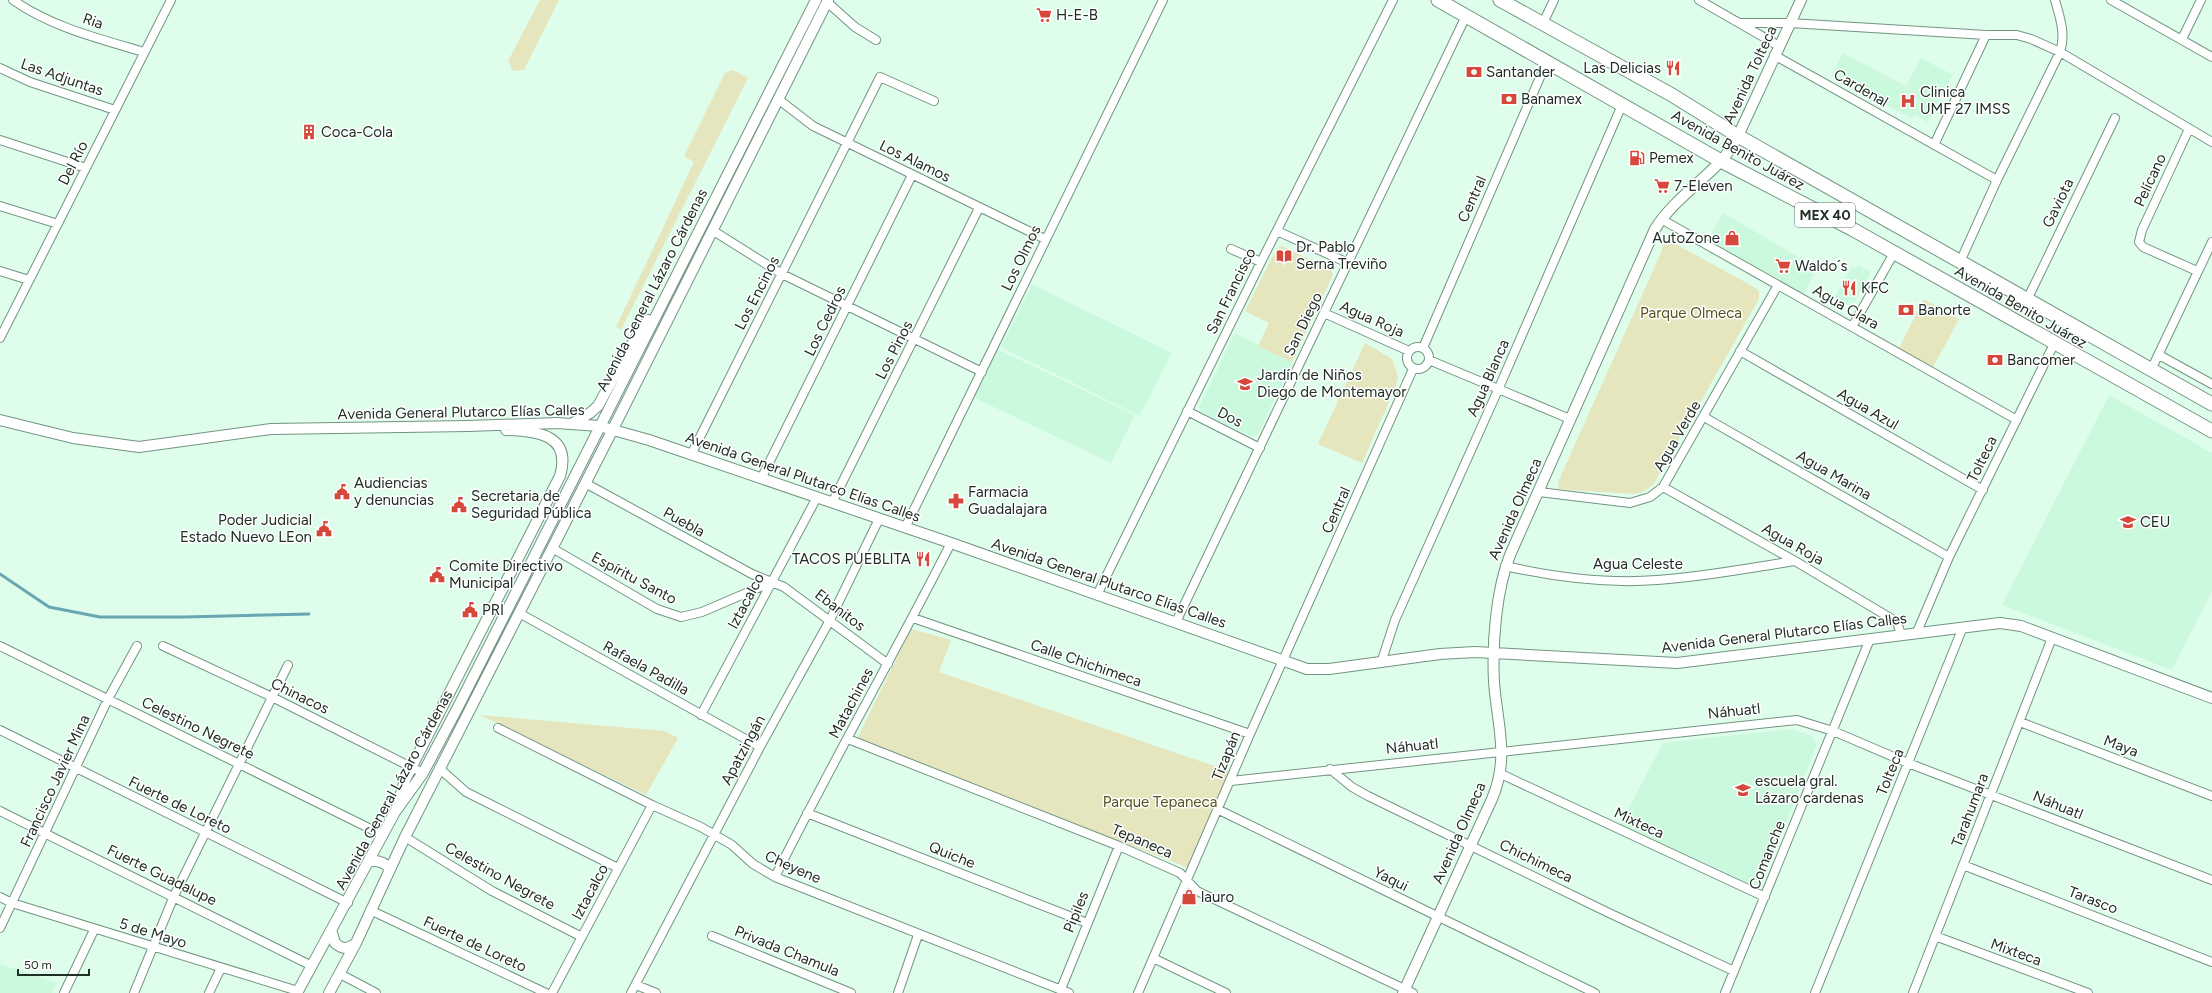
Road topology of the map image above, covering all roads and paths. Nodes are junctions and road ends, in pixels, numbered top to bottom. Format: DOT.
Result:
graph roads {
  1 [pos="13,0"];
  2 [pos="171,0"];
  3 [pos="816,0"];
  4 [pos="1164,0"];
  5 [pos="1393,0"];
  6 [pos="1438,0"];
  7 [pos="1500,0"];
  8 [pos="1554,0"];
  9 [pos="1699,0"];
  10 [pos="1801,0"];
  11 [pos="2055,0"];
  12 [pos="2111,0"];
  13 [pos="2201,0"];
  14 [pos="828,1"];
  15 [pos="1466,16"];
  16 [pos="1543,23"];
  17 [pos="1740,23"];
  18 [pos="1790,23"];
  19 [pos="1986,35"];
  20 [pos="2182,39"];
  21 [pos="876,40"];
  22 [pos="1779,46"];
  23 [pos="144,52"];
  24 [pos="2060,52"];
  25 [pos="1774,56"];
  26 [pos="2212,57"];
  27 [pos="1547,62"];
  28 [pos="0,68"];
  29 [pos="778,99"];
  30 [pos="934,101"];
  31 [pos="1622,105"];
  32 [pos="115,110"];
  33 [pos="2115,118"];
  34 [pos="2189,129"];
  35 [pos="1738,136"];
  36 [pos="0,140"];
  37 [pos="2212,142"];
  38 [pos="848,143"];
  39 [pos="1934,145"];
  40 [pos="1721,160"];
  41 [pos="86,168"];
  42 [pos="912,175"];
  43 [pos="1997,180"];
  44 [pos="0,206"];
  45 [pos="979,208"];
  46 [pos="1661,219"];
  47 [pos="58,224"];
  48 [pos="712,230"];
  49 [pos="1277,231"];
  50 [pos="1045,239"];
  51 [pos="2212,242"];
  52 [pos="1231,249"];
  53 [pos="1894,253"];
  54 [pos="1261,262"];
  55 [pos="1960,262"];
  56 [pos="1348,263"];
  57 [pos="0,271"];
  58 [pos="2198,271"];
  59 [pos="782,274"];
  60 [pos="29,280"];
  61 [pos="1778,285"];
  62 [pos="2028,300"];
  63 [pos="662,303"];
  64 [pos="849,305"];
  65 [pos="1324,313"];
  66 [pos="1852,327"];
  67 [pos="0,338"];
  68 [pos="915,339"];
  69 [pos="2054,344"];
  70 [pos="1423,348"];
  71 [pos="1409,351"];
  72 [pos="1740,351"];
  73 [pos="2159,355"];
  74 [pos="1429,360"];
  75 [pos="1413,369"];
  76 [pos="2151,370"];
  77 [pos="982,372"];
  78 [pos="2212,384"];
  79 [pos="1498,390"];
  80 [pos="2212,404"];
  81 [pos="1188,411"];
  82 [pos="1704,417"];
  83 [pos="0,420"];
  84 [pos="1570,420"];
  85 [pos="2017,420"];
  86 [pos="573,423"];
  87 [pos="468,426"];
  88 [pos="599,426"];
  89 [pos="613,430"];
  90 [pos="2212,431"];
  91 [pos="1260,448"];
  92 [pos="691,455"];
  93 [pos="761,479"];
  94 [pos="584,484"];
  95 [pos="1663,487"];
  96 [pos="1983,490"];
  97 [pos="1539,492"];
  98 [pos="816,499"];
  99 [pos="832,503"];
  100 [pos="879,519"];
  101 [pos="905,528"];
  102 [pos="543,539"];
  103 [pos="951,543"];
  104 [pos="552,548"];
  105 [pos="523,550"];
  106 [pos="1950,557"];
  107 [pos="1795,561"];
  108 [pos="1505,566"];
  109 [pos="772,582"];
  110 [pos="1097,595"];
  111 [pos="520,613"];
  112 [pos="913,618"];
  113 [pos="830,620"];
  114 [pos="501,621"];
  115 [pos="1176,622"];
  116 [pos="1963,627"];
  117 [pos="484,628"];
  118 [pos="1918,632"];
  119 [pos="1901,634"];
  120 [pos="2052,638"];
  121 [pos="1870,639"];
  122 [pos="0,646"];
  123 [pos="137,646"];
  124 [pos="164,646"];
  125 [pos="1494,653"];
  126 [pos="1284,662"];
  127 [pos="1381,662"];
  128 [pos="288,664"];
  129 [pos="888,664"];
  130 [pos="272,697"];
  131 [pos="2212,698"];
  132 [pos="108,699"];
  133 [pos="701,715"];
  134 [pos="2020,722"];
  135 [pos="498,728"];
  136 [pos="0,730"];
  137 [pos="1833,731"];
  138 [pos="1250,734"];
  139 [pos="848,739"];
  140 [pos="760,747"];
  141 [pos="1502,750"];
  142 [pos="240,763"];
  143 [pos="1908,763"];
  144 [pos="412,767"];
  145 [pos="439,768"];
  146 [pos="76,769"];
  147 [pos="1330,769"];
  148 [pos="424,773"];
  149 [pos="1501,774"];
  150 [pos="1231,781"];
  151 [pos="1991,793"];
  152 [pos="2212,796"];
  153 [pos="652,805"];
  154 [pos="1219,810"];
  155 [pos="0,811"];
  156 [pos="395,812"];
  157 [pos="807,813"];
  158 [pos="46,833"];
  159 [pos="206,833"];
  160 [pos="383,835"];
  161 [pos="714,835"];
  162 [pos="405,837"];
  163 [pos="1470,845"];
  164 [pos="1119,846"];
  165 [pos="368,862"];
  166 [pos="1963,865"];
  167 [pos="618,868"];
  168 [pos="389,872"];
  169 [pos="775,877"];
  170 [pos="2212,880"];
  171 [pos="1188,881"];
  172 [pos="174,896"];
  173 [pos="0,897"];
  174 [pos="1765,897"];
  175 [pos="12,903"];
  176 [pos="348,903"];
  177 [pos="370,910"];
  178 [pos="1437,917"];
  179 [pos="1087,923"];
  180 [pos="0,928"];
  181 [pos="94,930"];
  182 [pos="332,932"];
  183 [pos="918,935"];
  184 [pos="712,936"];
  185 [pos="1935,936"];
  186 [pos="582,937"];
  187 [pos="356,943"];
  188 [pos="153,947"];
  189 [pos="1153,958"];
  190 [pos="2212,962"];
  191 [pos="312,966"];
  192 [pos="221,968"];
  193 [pos="1734,971"];
  194 [pos="340,974"];
  195 [pos="636,985"];
  196 [pos="1061,989"];
  197 [pos="298,992"];
  198 [pos="1407,992"];
  199 [pos="64,993"];
  200 [pos="134,993"];
  201 [pos="209,993"];
  202 [pos="329,993"];
  203 [pos="376,993"];
  204 [pos="546,993"];
  205 [pos="552,993"];
  206 [pos="631,993"];
  207 [pos="656,993"];
  208 [pos="851,993"];
  209 [pos="898,993"];
  210 [pos="1069,993"];
  211 [pos="1138,993"];
  212 [pos="1226,993"];
  213 [pos="1595,993"];
  214 [pos="1725,993"];
  215 [pos="1815,993"];
  216 [pos="1913,993"];
  217 [pos="2088,993"];
  1 -- 23 [label="street, Ria"];
  2 -- 23 [label="street, Del Río"];
  3 -- 63 [label="street, Avenida General Lázaro Cárdenas"];
  4 -- 50 [label="street, Los Olmos"];
  5 -- 49 [label="street, San Francisco"];
  6 -- 15 [label="main road, Avenida Benito Juárez / MEX 40"];
  7 -- 16 [label="main road, Avenida Benito Juárez / MEX 40"];
  8 -- 16 [label="street"];
  9 -- 17 [label="street"];
  10 -- 18 [label="street, Avenida Tolteca"];
  11 -- 24 [label="street"];
  12 -- 20 [label="street"];
  13 -- 20 [label="street"];
  14 -- 21 [label="street"];
  14 -- 29 [label="street, Avenida General Lázaro Cárdenas"];
  15 -- 27 [label="main road, Avenida Benito Juárez / MEX 40"];
  15 -- 56 [label="street, San Diego"];
  16 -- 35 [label="main road, Avenida Benito Juárez / MEX 40"];
  17 -- 18 [label="street"];
  17 -- 22 [label="street"];
  18 -- 19 [label="street"];
  18 -- 22 [label="street, Avenida Tolteca"];
  19 -- 24 [label="street"];
  19 -- 39 [label="street"];
  20 -- 26 [label="street"];
  22 -- 25 [label="street, Avenida Tolteca"];
  23 -- 32 [label="street, Del Río"];
  24 -- 34 [label="street"];
  24 -- 43 [label="street"];
  25 -- 35 [label="street, Avenida Tolteca"];
  25 -- 39 [label="street, Cardenal"];
  27 -- 31 [label="main road, Avenida Benito Juárez / MEX 40"];
  27 -- 70 [label="street, Central"];
  28 -- 32 [label="street, Las Adjuntas"];
  29 -- 38 [label="street, Los Alamos"];
  29 -- 48 [label="street, Avenida General Lázaro Cárdenas"];
  30 -- 38 [label="street, Los Encinos"];
  31 -- 40 [label="main road, Avenida Benito Juárez / MEX 40"];
  31 -- 79 [label="street, Agua Blanca"];
  32 -- 41 [label="street, Del Río"];
  33 -- 62 [label="street, Gaviota"];
  34 -- 37 [label="street"];
  34 -- 58 [label="street, Pelícano"];
  35 -- 40 [label="street, Avenida Tolteca"];
  35 -- 55 [label="main road, Avenida Benito Juárez / MEX 40"];
  36 -- 41 [label="street"];
  38 -- 42 [label="street, Los Alamos"];
  38 -- 59 [label="street, Los Encinos"];
  39 -- 43 [label="street, Cardenal"];
  40 -- 46 [label="street, Avenida Olmeca"];
  40 -- 53 [label="main road, Avenida Benito Juárez / MEX 40"];
  41 -- 47 [label="street, Del Río"];
  42 -- 45 [label="street, Los Alamos"];
  42 -- 64 [label="street, Los Cedros"];
  43 -- 55 [label="street"];
  44 -- 47 [label="street"];
  45 -- 50 [label="street, Los Alamos"];
  45 -- 68 [label="street, Los Pinos"];
  46 -- 61 [label="street, Agua Clara"];
  46 -- 84 [label="street, Avenida Olmeca"];
  47 -- 60 [label="street, Del Río"];
  48 -- 59 [label="street"];
  48 -- 89 [label="street, Avenida General Lázaro Cárdenas"];
  49 -- 54 [label="street, San Francisco"];
  49 -- 56 [label="street"];
  50 -- 77 [label="street, Los Olmos"];
  51 -- 58 [label="street"];
  52 -- 54 [label="street"];
  53 -- 66 [label="street"];
  53 -- 69 [label="main road, Avenida Benito Juárez / MEX 40"];
  54 -- 81 [label="street, San Francisco"];
  55 -- 62 [label="main road, Avenida Benito Juárez / MEX 40"];
  56 -- 65 [label="street, San Diego"];
  57 -- 60 [label="street"];
  58 -- 73 [label="street"];
  59 -- 64 [label="street"];
  59 -- 92 [label="street, Los Encinos"];
  60 -- 67 [label="street, Del Río"];
  61 -- 66 [label="street, Agua Clara"];
  61 -- 72 [label="street, Agua Verde"];
  62 -- 76 [label="main road, Avenida Benito Juárez / MEX 40"];
  63 -- 86 [label="street"];
  63 -- 88 [label="street, Avenida General Lázaro Cárdenas"];
  64 -- 68 [label="street"];
  64 -- 93 [label="street, Los Cedros"];
  65 -- 71 [label="street, Agua Roja"];
  65 -- 91 [label="street, San Diego"];
  66 -- 85 [label="street, Agua Clara"];
  68 -- 77 [label="street"];
  68 -- 99 [label="street, Los Pinos"];
  69 -- 85 [label="street, Tolteca"];
  69 -- 90 [label="main road, Avenida Benito Juárez / MEX 40"];
  70 -- 71 [label="street"];
  70 -- 74 [label="street"];
  71 -- 75 [label="street"];
  72 -- 82 [label="street, Agua Verde"];
  72 -- 96 [label="street, Agua Azul"];
  73 -- 76 [label="street"];
  73 -- 78 [label="street"];
  74 -- 75 [label="street"];
  74 -- 79 [label="street"];
  75 -- 126 [label="street, Central"];
  76 -- 80 [label="main road, Avenida Benito Juárez / MEX 40"];
  77 -- 101 [label="street, Los Olmos"];
  79 -- 84 [label="street"];
  79 -- 127 [label="street, Agua Blanca"];
  81 -- 91 [label="street, Dos"];
  81 -- 110 [label="street, San Francisco"];
  82 -- 95 [label="street, Agua Verde"];
  82 -- 106 [label="street, Agua Marina"];
  83 -- 87 [label="street, Avenida General Plutarco Elías Calles"];
  84 -- 97 [label="street, Avenida Olmeca"];
  85 -- 96 [label="street, Tolteca"];
  86 -- 87 [label="street, Avenida General Plutarco Elías Calles"];
  86 -- 88 [label="street, Avenida General Plutarco Elías Calles"];
  87 -- 105 [label="street"];
  88 -- 89 [label="street, Avenida General Plutarco Elías Calles"];
  88 -- 102 [label="street, Avenida General Lázaro Cárdenas"];
  89 -- 92 [label="street, Avenida General Plutarco Elías Calles"];
  89 -- 94 [label="street, Avenida General Lázaro Cárdenas"];
  91 -- 115 [label="street, San Diego"];
  92 -- 93 [label="street, Avenida General Plutarco Elías Calles"];
  93 -- 98 [label="street, Avenida General Plutarco Elías Calles"];
  94 -- 104 [label="street, Avenida General Lázaro Cárdenas"];
  94 -- 109 [label="street, Puebla"];
  95 -- 97 [label="street, Agua Verde"];
  95 -- 107 [label="street, Agua Roja"];
  96 -- 106 [label="street, Tolteca"];
  97 -- 108 [label="street, Avenida Olmeca"];
  98 -- 99 [label="street, Avenida General Plutarco Elías Calles"];
  98 -- 109 [label="street, Iztacalco"];
  99 -- 100 [label="street, Avenida General Plutarco Elías Calles"];
  100 -- 101 [label="street, Avenida General Plutarco Elías Calles"];
  100 -- 113 [label="street, Apatzingán"];
  101 -- 103 [label="street, Avenida General Plutarco Elías Calles"];
  102 -- 105 [label="street"];
  102 -- 114 [label="street, Avenida General Lázaro Cárdenas"];
  103 -- 110 [label="street, Avenida General Plutarco Elías Calles"];
  103 -- 112 [label="street, Matachines"];
  104 -- 109 [label="street, Espíritu Santo"];
  104 -- 111 [label="street, Avenida General Lázaro Cárdenas"];
  105 -- 117 [label="street"];
  106 -- 118 [label="street, Tolteca"];
  107 -- 108 [label="street, Agua Celeste"];
  107 -- 119 [label="street, Agua Roja"];
  108 -- 125 [label="street, Avenida Olmeca"];
  109 -- 113 [label="street, Ebanitos"];
  109 -- 133 [label="street, Iztacalco"];
  110 -- 115 [label="street, Avenida General Plutarco Elías Calles"];
  111 -- 133 [label="street, Rafaela Padilla"];
  111 -- 145 [label="street, Avenida General Lázaro Cárdenas"];
  112 -- 129 [label="street, Matachines"];
  112 -- 138 [label="street, Calle Chichimeca"];
  113 -- 129 [label="street, Ebanitos"];
  113 -- 140 [label="street, Apatzingán"];
  114 -- 117 [label="street"];
  114 -- 148 [label="street, Avenida General Lázaro Cárdenas"];
  115 -- 126 [label="street, Avenida General Plutarco Elías Calles"];
  116 -- 118 [label="street, Avenida General Plutarco Elías Calles"];
  116 -- 120 [label="street, Avenida General Plutarco Elías Calles"];
  116 -- 143 [label="street, Tolteca"];
  117 -- 144 [label="street"];
  118 -- 119 [label="street, Avenida General Plutarco Elías Calles"];
  119 -- 121 [label="street, Avenida General Plutarco Elías Calles"];
  120 -- 131 [label="street, Avenida General Plutarco Elías Calles"];
  120 -- 134 [label="street, Tarahumara"];
  121 -- 125 [label="street, Avenida General Plutarco Elías Calles"];
  121 -- 137 [label="street, Comanche"];
  122 -- 132 [label="street, Celestino Negrete"];
  123 -- 132 [label="street, Francisco Javier Mina"];
  124 -- 130 [label="street, Chinacos"];
  125 -- 127 [label="street, Avenida General Plutarco Elías Calles"];
  125 -- 141 [label="street, Avenida Olmeca"];
  126 -- 127 [label="street, Avenida General Plutarco Elías Calles"];
  126 -- 138 [label="street, Tizapán"];
  128 -- 130 [label="street"];
  129 -- 139 [label="street, Matachines"];
  130 -- 142 [label="street"];
  130 -- 144 [label="street, Chinacos"];
  132 -- 142 [label="street, Celestino Negrete"];
  132 -- 146 [label="street, Francisco Javier Mina"];
  133 -- 140 [label="street, Rafaela Padilla"];
  134 -- 151 [label="street, Tarahumara"];
  134 -- 152 [label="street, Maya"];
  135 -- 153 [label="street, Cheyene"];
  136 -- 146 [label="street, Fuerte de Loreto"];
  137 -- 141 [label="street, Náhuatl"];
  137 -- 143 [label="street, Náhuatl"];
  137 -- 174 [label="street, Comanche"];
  138 -- 150 [label="street, Tizapán"];
  139 -- 157 [label="street, Matachines"];
  139 -- 164 [label="street, Tepaneca"];
  140 -- 161 [label="street, Apatzingán"];
  141 -- 147 [label="street, Náhuatl"];
  141 -- 149 [label="street, Avenida Olmeca"];
  142 -- 159 [label="street"];
  142 -- 160 [label="street, Celestino Negrete"];
  143 -- 151 [label="street, Náhuatl"];
  143 -- 215 [label="street, Tolteca"];
  144 -- 148 [label="street, Chinacos"];
  144 -- 156 [label="street"];
  145 -- 162 [label="street, Avenida General Lázaro Cárdenas"];
  145 -- 167 [label="street"];
  146 -- 158 [label="street, Francisco Javier Mina"];
  146 -- 159 [label="street, Fuerte de Loreto"];
  147 -- 150 [label="street, Náhuatl"];
  147 -- 163 [label="street, Chichimeca"];
  148 -- 156 [label="street, Avenida General Lázaro Cárdenas"];
  149 -- 163 [label="street, Avenida Olmeca"];
  149 -- 174 [label="street, Mixteca"];
  150 -- 154 [label="street, Tizapán"];
  151 -- 166 [label="street, Tarahumara"];
  151 -- 170 [label="street, Náhuatl"];
  153 -- 161 [label="street, Cheyene"];
  153 -- 167 [label="street, Iztacalco"];
  154 -- 171 [label="street, Tizapán"];
  154 -- 178 [label="street, Yaqui"];
  155 -- 158 [label="street, Fuerte Guadalupe"];
  156 -- 160 [label="street, Avenida General Lázaro Cárdenas"];
  157 -- 169 [label="street, Matachines"];
  157 -- 179 [label="street, Quiche"];
  158 -- 172 [label="street, Fuerte Guadalupe"];
  158 -- 175 [label="street, Francisco Javier Mina"];
  159 -- 172 [label="street"];
  159 -- 176 [label="street, Fuerte de Loreto"];
  160 -- 165 [label="street, Avenida General Lázaro Cárdenas"];
  161 -- 169 [label="street, Cheyene"];
  161 -- 195 [label="street, Apatzingán"];
  162 -- 168 [label="street, Avenida General Lázaro Cárdenas"];
  162 -- 186 [label="street, Celestino Negrete"];
  163 -- 178 [label="street, Avenida Olmeca"];
  163 -- 193 [label="street, Chichimeca"];
  164 -- 171 [label="street, Tepaneca"];
  164 -- 179 [label="street, Pipiles"];
  165 -- 168 [label="street"];
  165 -- 176 [label="street, Avenida General Lázaro Cárdenas"];
  166 -- 185 [label="street, Tarahumara"];
  166 -- 190 [label="street, Tarasco"];
  167 -- 186 [label="street, Iztacalco"];
  168 -- 177 [label="street, Avenida General Lázaro Cárdenas"];
  169 -- 183 [label="street, Cheyene"];
  171 -- 189 [label="street, Tizapán"];
  171 -- 198 [label="street, Tepaneca"];
  172 -- 188 [label="street"];
  172 -- 191 [label="street, Fuerte Guadalupe"];
  173 -- 175 [label="street, 5 de Mayo"];
  174 -- 193 [label="street, Comanche"];
  175 -- 180 [label="street, Francisco Javier Mina"];
  175 -- 181 [label="street, 5 de Mayo"];
  176 -- 182 [label="street, Avenida General Lázaro Cárdenas"];
  177 -- 187 [label="street, Avenida General Lázaro Cárdenas"];
  177 -- 204 [label="street, Fuerte de Loreto"];
  178 -- 198 [label="street, Avenida Olmeca"];
  178 -- 213 [label="street, Yaqui"];
  179 -- 196 [label="street, Pipiles"];
  181 -- 188 [label="street, 5 de Mayo"];
  181 -- 199 [label="street"];
  182 -- 187 [label="street"];
  182 -- 191 [label="street, Avenida General Lázaro Cárdenas"];
  183 -- 196 [label="street, Cheyene"];
  183 -- 209 [label="street"];
  184 -- 208 [label="street, Privada Chamula"];
  185 -- 216 [label="street, Tarahumara"];
  185 -- 217 [label="street, Mixteca"];
  186 -- 205 [label="street, Iztacalco"];
  187 -- 194 [label="street, Avenida General Lázaro Cárdenas"];
  188 -- 192 [label="street, 5 de Mayo"];
  188 -- 200 [label="street"];
  189 -- 211 [label="street, Tizapán"];
  189 -- 212 [label="street"];
  191 -- 197 [label="street, Avenida General Lázaro Cárdenas"];
  192 -- 197 [label="street, 5 de Mayo"];
  192 -- 201 [label="street"];
  193 -- 214 [label="street, Comanche"];
  194 -- 202 [label="street, Avenida General Lázaro Cárdenas"];
  194 -- 203 [label="street"];
  195 -- 206 [label="street, Apatzingán"];
  195 -- 207 [label="street"];
  196 -- 210 [label="street, Cheyene"];
}
